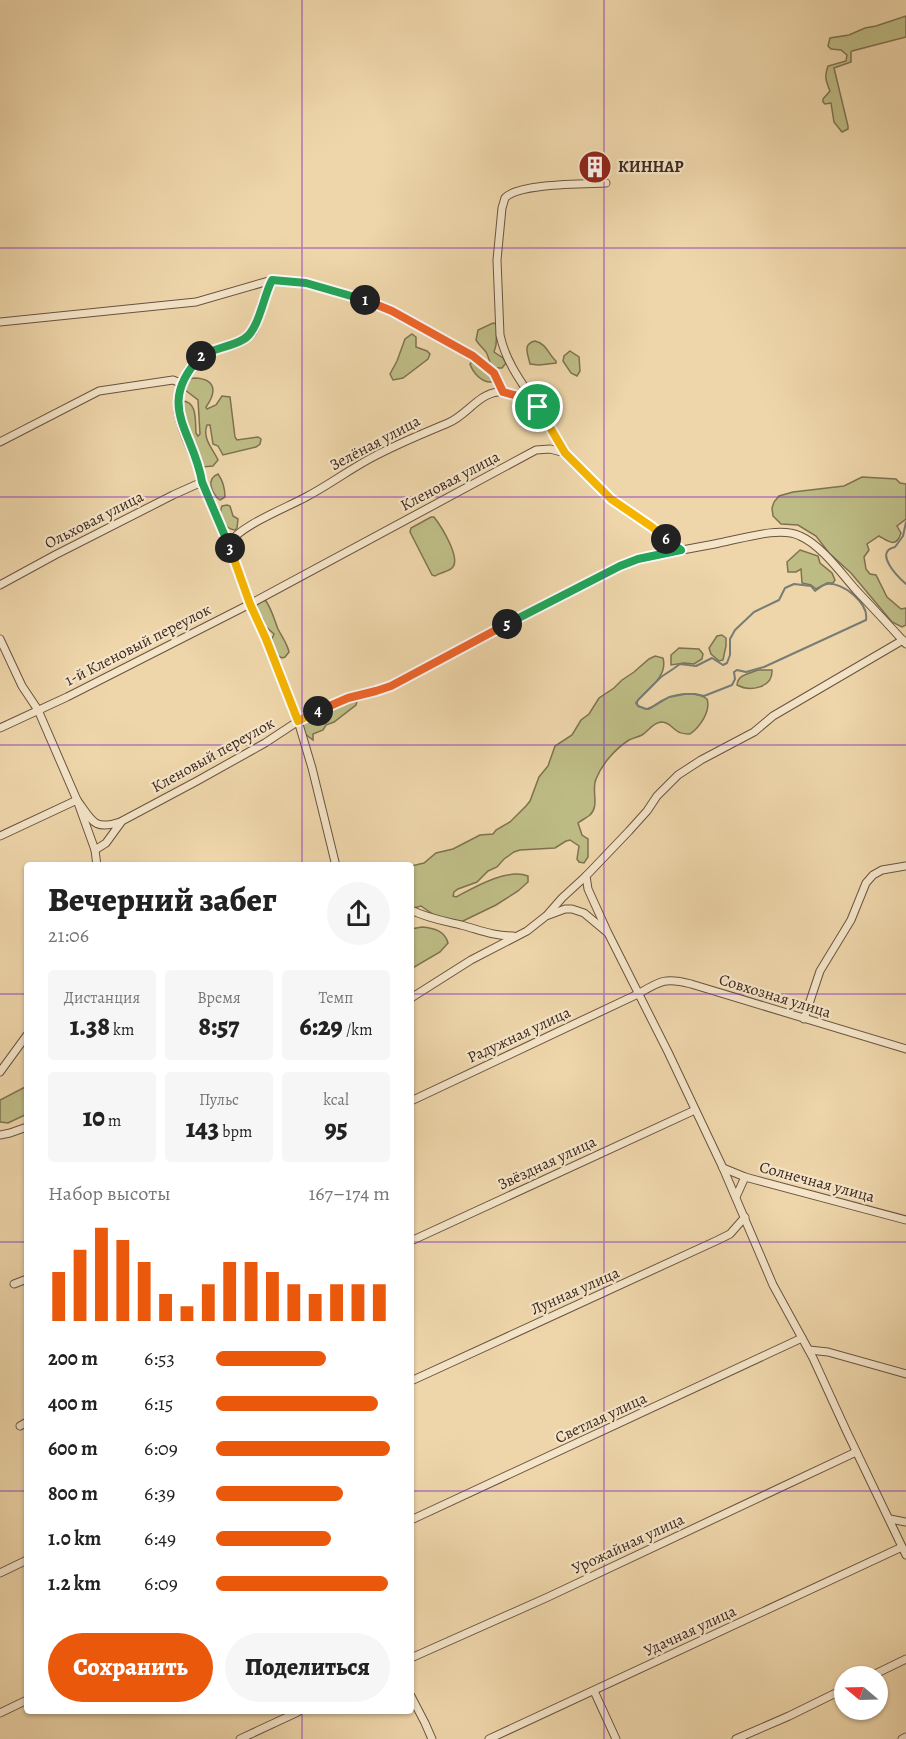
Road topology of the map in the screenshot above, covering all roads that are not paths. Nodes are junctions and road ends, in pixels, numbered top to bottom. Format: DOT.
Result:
graph roads {
  1 [pos="606,183"];
  2 [pos="272,280"];
  3 [pos="0,322"];
  4 [pos="181,385"];
  5 [pos="503,392"];
  6 [pos="538,407"];
  7 [pos="0,442"];
  8 [pos="565,453"];
  9 [pos="202,482"];
  10 [pos="229,544"];
  11 [pos="681,550"];
  12 [pos="0,585"];
  13 [pos="250,604"];
  14 [pos="0,639"];
  15 [pos="905,642"];
  16 [pos="38,710"];
  17 [pos="298,721"];
  18 [pos="0,728"];
  19 [pos="77,800"];
  20 [pos="120,822"];
  21 [pos="0,836"];
  22 [pos="95,850"];
  23 [pos="96,862"];
  24 [pos="335,862"];
  25 [pos="906,866"];
  26 [pos="586,876"];
  27 [pos="414,911"];
  28 [pos="546,916"];
  29 [pos="608,933"];
  30 [pos="516,936"];
  31 [pos="638,994"];
  32 [pos="414,996"];
  33 [pos="804,1019"];
  34 [pos="24,1039"];
  35 [pos="906,1049"];
  36 [pos="0,1072"];
  37 [pos="414,1100"];
  38 [pos="695,1110"];
  39 [pos="24,1129"];
  40 [pos="0,1135"];
  41 [pos="723,1168"];
  42 [pos="745,1177"];
  43 [pos="736,1197"];
  44 [pos="744,1217"];
  45 [pos="906,1220"];
  46 [pos="414,1240"];
  47 [pos="24,1280"];
  48 [pos="14,1284"];
  49 [pos="802,1338"];
  50 [pos="809,1350"];
  51 [pos="906,1374"];
  52 [pos="414,1379"];
  53 [pos="856,1452"];
  54 [pos="414,1519"];
  55 [pos="890,1519"];
  56 [pos="906,1522"];
  57 [pos="902,1547"];
  58 [pos="906,1555"];
  59 [pos="24,1561"];
  60 [pos="0,1573"];
  61 [pos="414,1657"];
  62 [pos="906,1659"];
  63 [pos="888,1668"];
  64 [pos="594,1691"];
  65 [pos="834,1694"];
  66 [pos="24,1701"];
  67 [pos="414,1702"];
  68 [pos="0,1713"];
  69 [pos="294,1714"];
  70 [pos="240,1739"];
  71 [pos="432,1739"];
  72 [pos="489,1739"];
  73 [pos="615,1739"];
  74 [pos="736,1739"];
  1 -- 6 [label="street"];
  2 -- 3 [label="street"];
  2 -- 4 [label="street"];
  2 -- 5 [label="street"];
  4 -- 7 [label="street"];
  4 -- 9 [label="street"];
  5 -- 6 [label="street"];
  5 -- 10 [label="street, Зелёная улица"];
  6 -- 8 [label="street"];
  8 -- 11 [label="street"];
  8 -- 13 [label="street, Кленовая улица"];
  9 -- 10 [label="street"];
  9 -- 12 [label="street, Ольховая улица"];
  10 -- 13 [label="street"];
  11 -- 15 [label="street, Кленовый переулок"];
  11 -- 17 [label="street, Кленовый переулок"];
  13 -- 16 [label="street, 1-й Кленовый переулок"];
  13 -- 17 [label="street"];
  14 -- 16 [label="street"];
  15 -- 26 [label="street"];
  16 -- 18 [label="street, 1-й Кленовый переулок"];
  16 -- 19 [label="street"];
  17 -- 20 [label="street, Кленовый переулок"];
  17 -- 24 [label="street"];
  19 -- 20 [label="street"];
  19 -- 21 [label="street"];
  19 -- 22 [label="street"];
  20 -- 22 [label="street, Кленовый переулок"];
  22 -- 23 [label="street"];
  25 -- 33 [label="street"];
  26 -- 28 [label="street"];
  26 -- 29 [label="street"];
  27 -- 30 [label="street"];
  28 -- 29 [label="street"];
  28 -- 30 [label="street"];
  29 -- 31 [label="street"];
  30 -- 32 [label="street"];
  31 -- 33 [label="street, Совхозная улица"];
  31 -- 37 [label="street, Радужная улица"];
  31 -- 38 [label="street"];
  33 -- 35 [label="street, Совхозная улица"];
  34 -- 36 [label="street"];
  38 -- 41 [label="street"];
  38 -- 46 [label="street, Звёздная улица"];
  39 -- 40 [label="street"];
  41 -- 42 [label="street, Солнечная улица"];
  41 -- 43 [label="street"];
  42 -- 43 [label="street"];
  42 -- 45 [label="street, Солнечная улица"];
  43 -- 44 [label="street"];
  44 -- 49 [label="street"];
  44 -- 52 [label="street, Лунная улица"];
  47 -- 48 [label="street"];
  49 -- 50 [label="street"];
  49 -- 54 [label="street, Светлая улица"];
  50 -- 51 [label="street"];
  50 -- 53 [label="street"];
  53 -- 55 [label="street"];
  53 -- 61 [label="street, Урожайная улица"];
  55 -- 56 [label="street"];
  55 -- 57 [label="street"];
  57 -- 58 [label="street"];
  57 -- 64 [label="street, Удачная улица"];
  59 -- 60 [label="street"];
  62 -- 63 [label="street"];
  64 -- 72 [label="street, Удачная улица"];
  64 -- 73 [label="street"];
  65 -- 74 [label="street"];
  66 -- 68 [label="street"];
  67 -- 71 [label="street"];
  69 -- 70 [label="street"];
}
